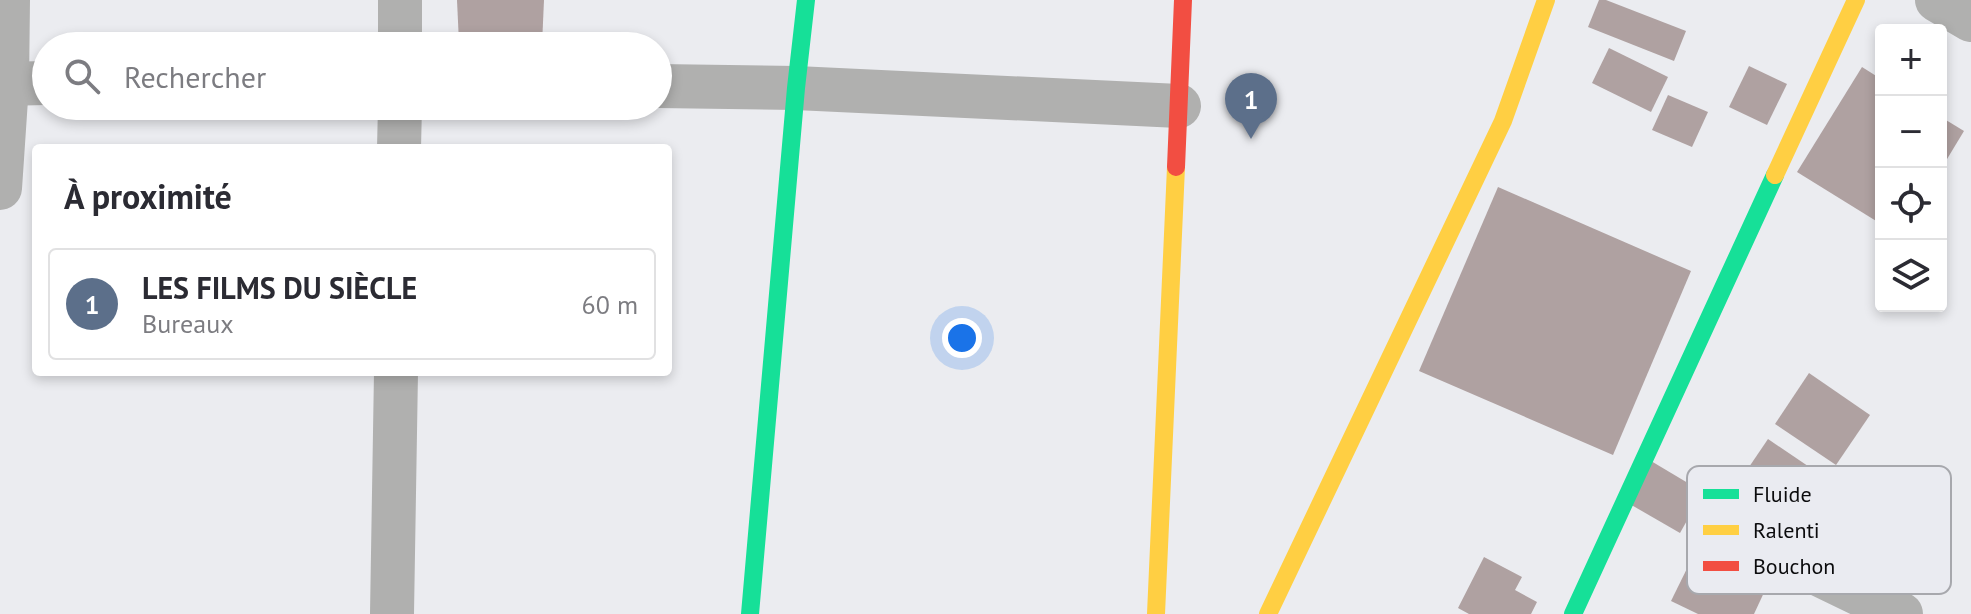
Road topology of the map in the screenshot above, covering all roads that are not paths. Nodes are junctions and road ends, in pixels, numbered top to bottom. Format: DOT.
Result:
graph roads {
  1 [pos="8,0"];
  2 [pos="400,0"];
  3 [pos="806,0"];
  4 [pos="1183,0"];
  5 [pos="1546,0"];
  6 [pos="1856,0"];
  7 [pos="1937,0"];
  8 [pos="1971,20"];
  9 [pos="400,32"];
  10 [pos="18,84"];
  11 [pos="672,86"];
  12 [pos="796,88"];
  13 [pos="1179,106"];
  14 [pos="400,120"];
  15 [pos="399,144"];
  16 [pos="0,188"];
  17 [pos="396,376"];
  18 [pos="1860,594"];
  19 [pos="392,614"];
  20 [pos="750,614"];
  21 [pos="1156,614"];
  22 [pos="1268,614"];
  23 [pos="1573,614"];
  24 [pos="1901,614"];
  1 -- 10 [label="street"];
  2 -- 9 [label="street"];
  3 -- 12 [label="street"];
  4 -- 13 [label="street"];
  5 -- 22 [label="street"];
  6 -- 23 [label="street"];
  7 -- 8 [label="street"];
  10 -- 16 [label="street"];
  11 -- 12 [label="street"];
  12 -- 13 [label="street"];
  12 -- 20 [label="street"];
  13 -- 21 [label="street"];
  14 -- 15 [label="street"];
  17 -- 19 [label="street"];
  18 -- 24 [label="street"];
}
